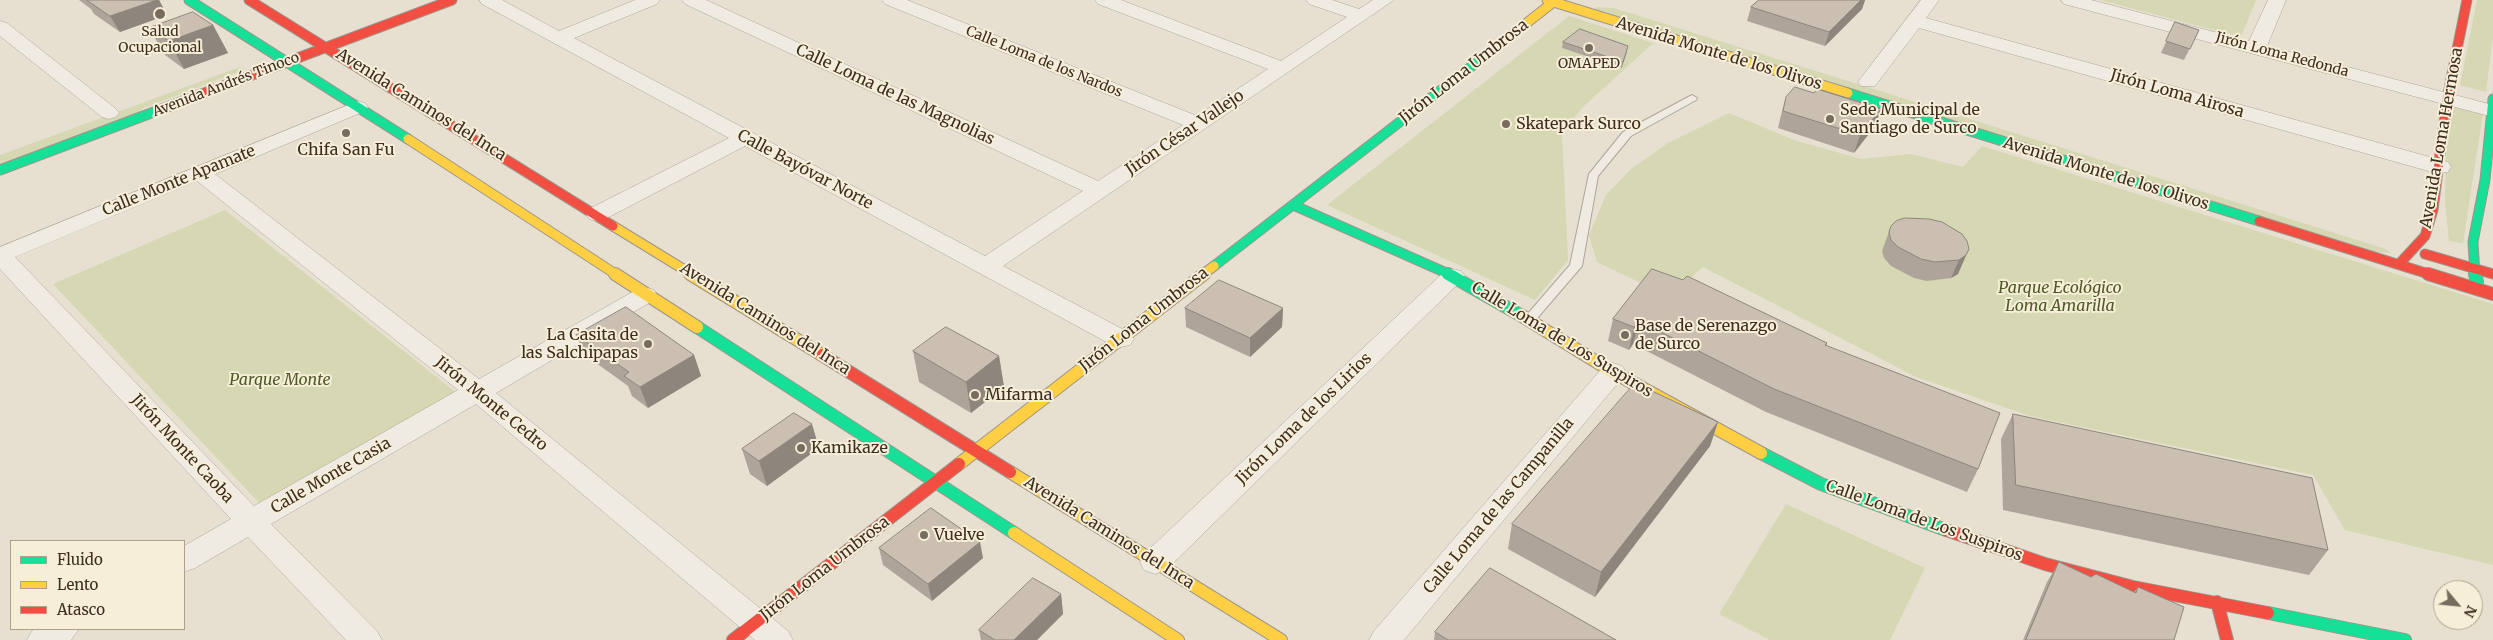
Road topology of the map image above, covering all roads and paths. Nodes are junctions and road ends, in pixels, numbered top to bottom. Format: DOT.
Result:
graph roads {
  1 [pos="189,0"];
  2 [pos="249,0"];
  3 [pos="452,0"];
  4 [pos="488,0"];
  5 [pos="651,0"];
  6 [pos="691,0"];
  7 [pos="890,0"];
  8 [pos="1104,0"];
  9 [pos="1315,0"];
  10 [pos="1385,0"];
  11 [pos="1930,0"];
  12 [pos="2070,0"];
  13 [pos="2277,0"];
  14 [pos="2467,0"];
  15 [pos="1552,1"];
  16 [pos="1361,16"];
  17 [pos="1915,21"];
  18 [pos="0,27"];
  19 [pos="318,36"];
  20 [pos="558,38"];
  21 [pos="327,47"];
  22 [pos="2256,48"];
  23 [pos="274,52"];
  24 [pos="260,58"];
  25 [pos="288,62"];
  26 [pos="1283,68"];
  27 [pos="1868,82"];
  28 [pos="1692,98"];
  29 [pos="2447,98"];
  30 [pos="2492,106"];
  31 [pos="358,107"];
  32 [pos="109,113"];
  33 [pos="1198,124"];
  34 [pos="745,138"];
  35 [pos="2440,167"];
  36 [pos="0,170"];
  37 [pos="200,173"];
  38 [pos="2489,182"];
  39 [pos="1099,190"];
  40 [pos="1293,205"];
  41 [pos="596,214"];
  42 [pos="2395,245"];
  43 [pos="2413,251"];
  44 [pos="0,255"];
  45 [pos="2397,265"];
  46 [pos="986,266"];
  47 [pos="2471,267"];
  48 [pos="2493,274"];
  49 [pos="1453,276"];
  50 [pos="2480,291"];
  51 [pos="2493,294"];
  52 [pos="645,295"];
  53 [pos="1528,320"];
  54 [pos="1121,339"];
  55 [pos="1613,372"];
  56 [pos="478,392"];
  57 [pos="977,451"];
  58 [pos="936,483"];
  59 [pos="251,522"];
  60 [pos="185,559"];
  61 [pos="1155,562"];
  62 [pos="2217,602"];
  63 [pos="755,622"];
  64 [pos="61,630"];
  65 [pos="2352,636"];
  66 [pos="43,640"];
  67 [pos="366,640"];
  68 [pos="733,640"];
  69 [pos="777,640"];
  70 [pos="1178,640"];
  71 [pos="1281,640"];
  72 [pos="1385,640"];
  73 [pos="2227,640"];
  74 [pos="2405,640"];
  1 -- 23 [label="street"];
  2 -- 19 [label="street, Avenida Caminos del Inca"];
  3 -- 21 [label="street, Avenida Andrés Tinoco"];
  4 -- 20 [label="street, Calle Bayóvar Norte"];
  5 -- 20 [label="street"];
  6 -- 39 [label="street, Calle Loma de las Magnolias"];
  7 -- 33 [label="street, Calle Loma de los Nardos"];
  8 -- 26 [label="street"];
  9 -- 16 [label="street"];
  10 -- 16 [label="street, Jirón César Vallejo"];
  11 -- 17 [label="street"];
  12 -- 22 [label="street, Jirón Loma Redonda"];
  13 -- 22 [label="street"];
  14 -- 29 [label="street, Avenida Loma Hermosa"];
  15 -- 40 [label="street, Jirón Loma Umbrosa"];
  15 -- 45 [label="street, Avenida Monte de los Olivos"];
  16 -- 26 [label="street, Jirón César Vallejo"];
  17 -- 27 [label="street"];
  17 -- 35 [label="street, Jirón Loma Airosa"];
  18 -- 32 [label="street"];
  19 -- 21 [label="street, Avenida Caminos del Inca"];
  19 -- 23 [label="street, Avenida Andrés Tinoco"];
  20 -- 34 [label="street, Calle Bayóvar Norte"];
  21 -- 25 [label="street, Avenida Andrés Tinoco"];
  21 -- 41 [label="street, Avenida Caminos del Inca"];
  22 -- 29 [label="street, Jirón Loma Redonda"];
  23 -- 24 [label="street, Avenida Andrés Tinoco"];
  23 -- 25 [label="street"];
  25 -- 31 [label="street"];
  25 -- 36 [label="street, Avenida Andrés Tinoco"];
  26 -- 33 [label="street, Jirón César Vallejo"];
  28 -- 53 [label="lane"];
  29 -- 30 [label="street, Jirón Loma Redonda"];
  29 -- 35 [label="street, Avenida Loma Hermosa"];
  30 -- 38 [label="street"];
  31 -- 37 [label="street, Calle Monte Apamate"];
  31 -- 52 [label="street"];
  33 -- 39 [label="street, Jirón César Vallejo"];
  34 -- 41 [label="street"];
  34 -- 46 [label="street, Calle Bayóvar Norte"];
  35 -- 43 [label="street, Avenida Loma Hermosa"];
  37 -- 44 [label="street, Calle Monte Apamate"];
  37 -- 56 [label="street, Jirón Monte Cedro"];
  38 -- 47 [label="street"];
  39 -- 46 [label="street, Jirón César Vallejo"];
  40 -- 49 [label="street, Calle Loma de Los Suspiros"];
  40 -- 54 [label="street, Jirón Loma Umbrosa"];
  41 -- 57 [label="street, Avenida Caminos del Inca"];
  42 -- 43 [label="street"];
  43 -- 45 [label="street, Avenida Loma Hermosa"];
  43 -- 47 [label="street"];
  44 -- 59 [label="street, Jirón Monte Caoba"];
  45 -- 50 [label="street, Avenida Monte de los Olivos"];
  46 -- 54 [label="street, Calle Bayóvar Norte"];
  47 -- 48 [label="street"];
  47 -- 50 [label="street"];
  49 -- 53 [label="street, Calle Loma de Los Suspiros"];
  49 -- 61 [label="street, Jirón Loma de los Lirios"];
  50 -- 51 [label="street, Avenida Monte de los Olivos"];
  52 -- 56 [label="street, Calle Monte Casia"];
  52 -- 58 [label="street"];
  53 -- 55 [label="street, Calle Loma de Los Suspiros"];
  54 -- 57 [label="street, Jirón Loma Umbrosa"];
  55 -- 62 [label="street, Calle Loma de Los Suspiros"];
  55 -- 72 [label="street, Calle Loma de las Campanilla"];
  56 -- 59 [label="street, Calle Monte Casia"];
  56 -- 63 [label="street, Jirón Monte Cedro"];
  57 -- 58 [label="street, Jirón Loma Umbrosa"];
  57 -- 61 [label="street, Avenida Caminos del Inca"];
  58 -- 63 [label="street, Jirón Loma Umbrosa"];
  58 -- 70 [label="street"];
  59 -- 60 [label="street, Calle Monte Casia"];
  59 -- 67 [label="street, Jirón Monte Caoba"];
  61 -- 71 [label="street, Avenida Caminos del Inca"];
  62 -- 65 [label="street, Calle Loma de Los Suspiros"];
  62 -- 73 [label="street"];
  63 -- 68 [label="street, Jirón Loma Umbrosa"];
  63 -- 69 [label="street, Jirón Monte Cedro"];
  64 -- 66 [label="street"];
  65 -- 74 [label="street, Calle Loma de Los Suspiros"];
}
